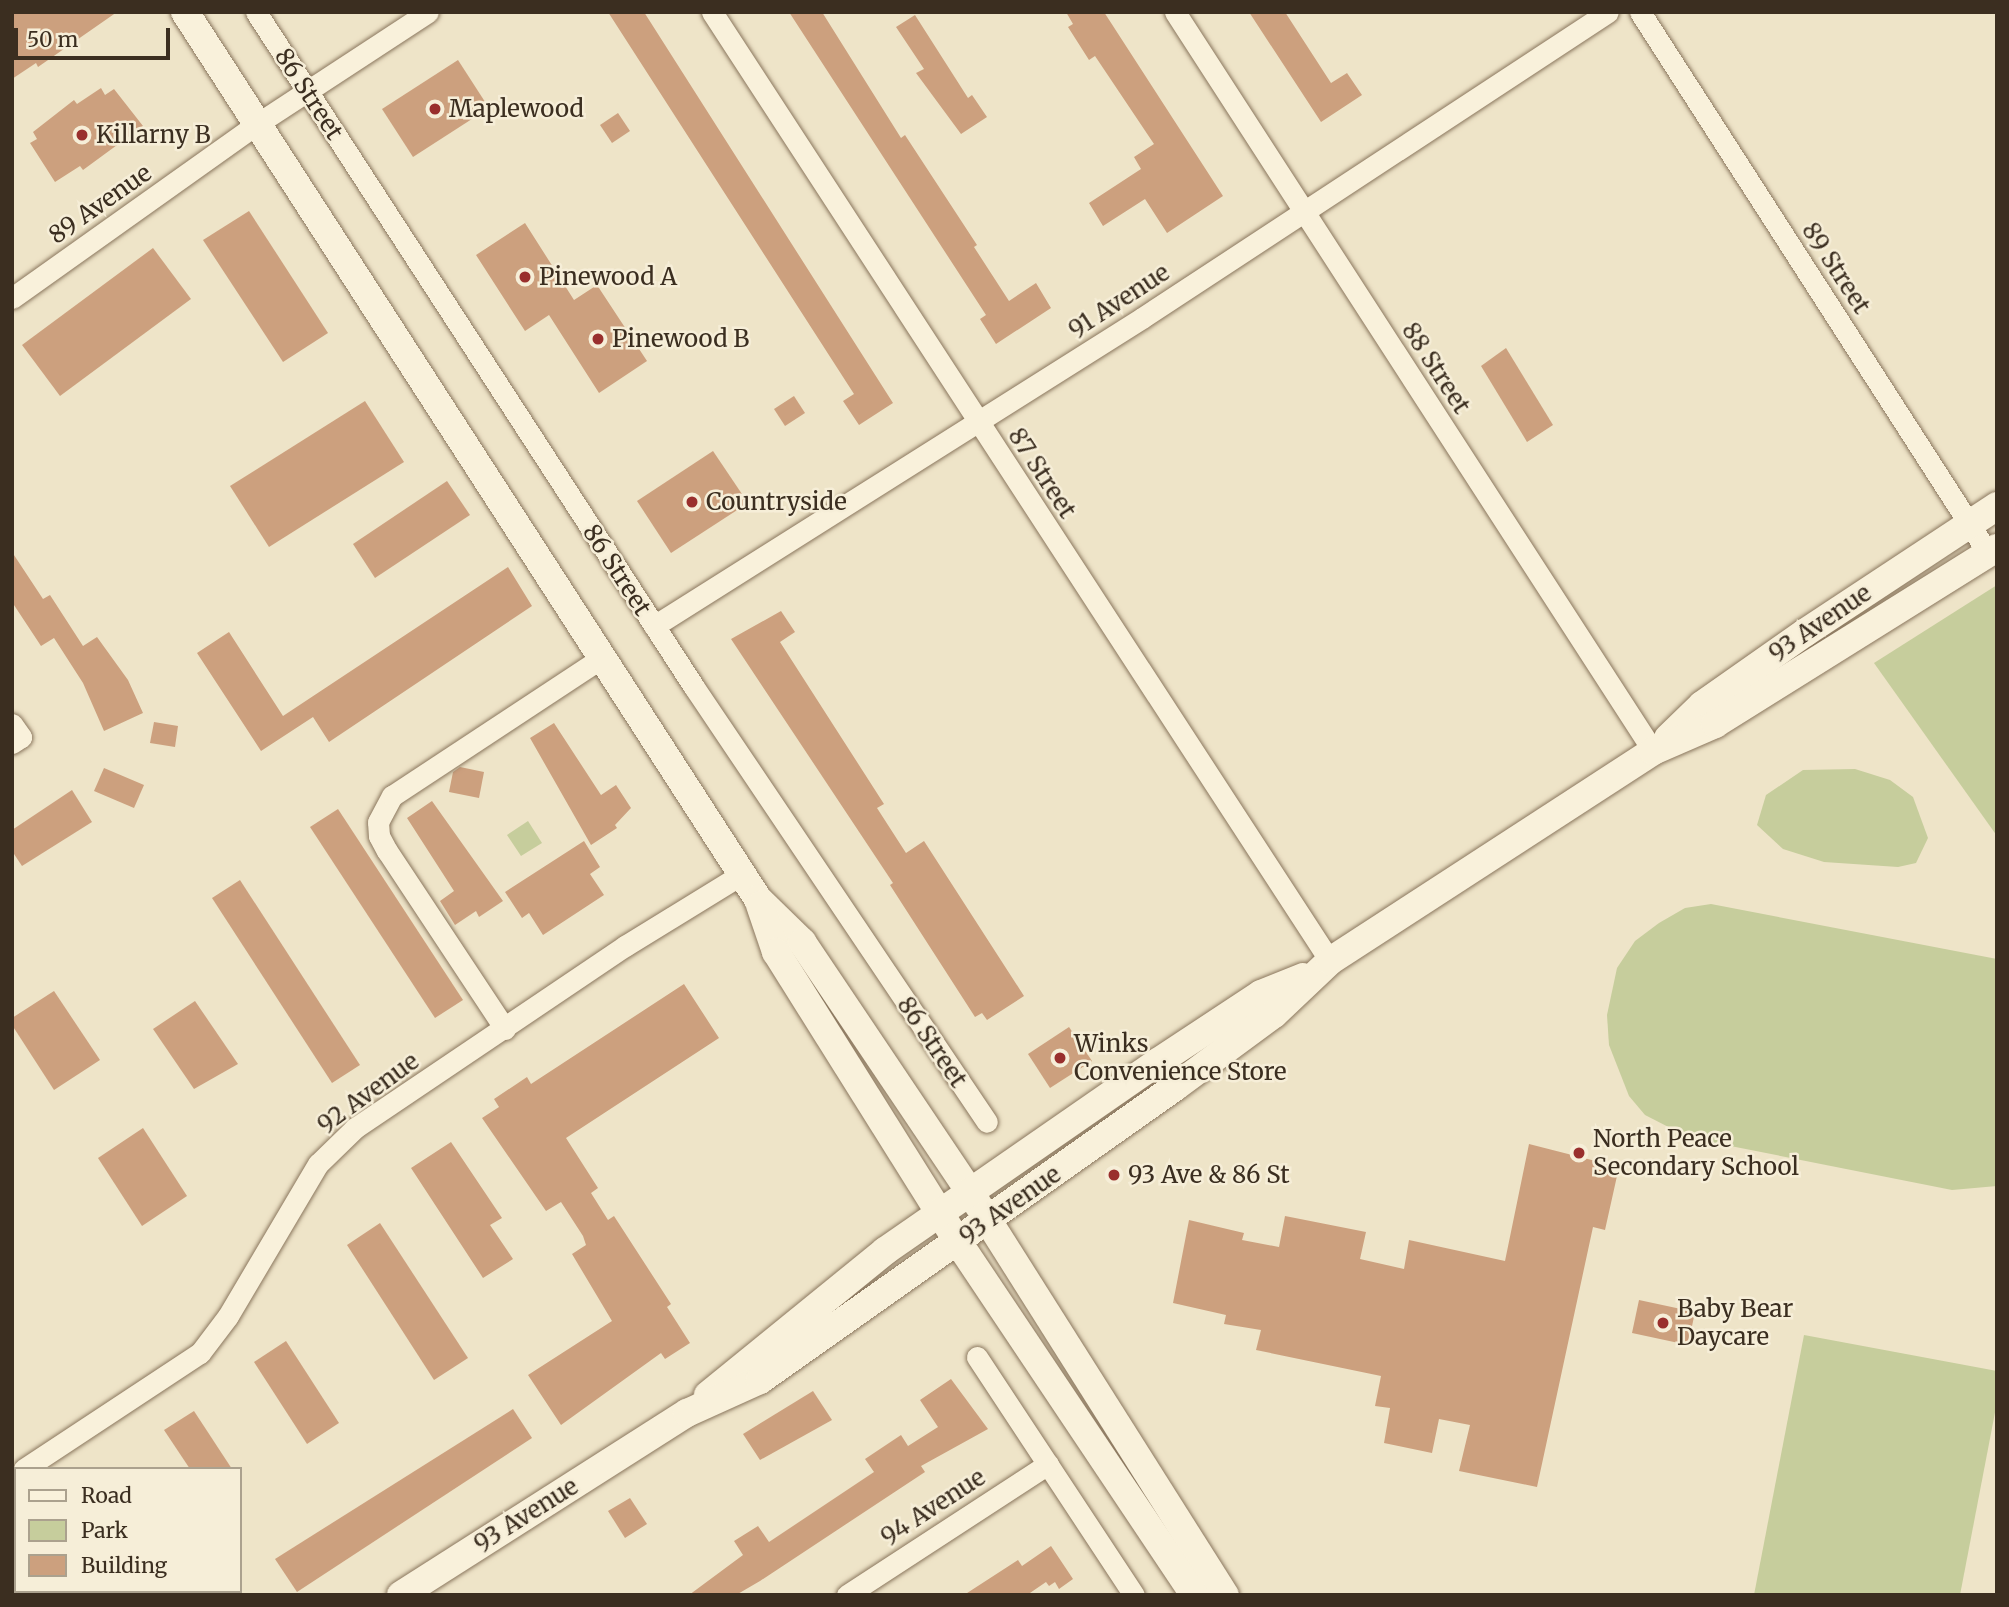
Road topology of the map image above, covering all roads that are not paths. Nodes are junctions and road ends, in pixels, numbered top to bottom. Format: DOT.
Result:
graph roads {
  1 [pos="185,12"];
  2 [pos="256,12"];
  3 [pos="428,12"];
  4 [pos="712,12"];
  5 [pos="1175,12"];
  6 [pos="1608,12"];
  7 [pos="1640,12"];
  8 [pos="307,91"];
  9 [pos="257,124"];
  10 [pos="1304,212"];
  11 [pos="12,298"];
  12 [pos="978,422"];
  13 [pos="1997,506"];
  14 [pos="1969,523"];
  15 [pos="1993,551"];
  16 [pos="654,626"];
  17 [pos="603,657"];
  18 [pos="1653,751"];
  19 [pos="742,874"];
  20 [pos="758,899"];
  21 [pos="1322,966"];
  22 [pos="505,1028"];
  23 [pos="987,1122"];
  24 [pos="970,1192"];
  25 [pos="940,1213"];
  26 [pos="989,1222"];
  27 [pos="958,1242"];
  28 [pos="977,1357"];
  29 [pos="687,1413"];
  30 [pos="1048,1464"];
  31 [pos="27,1467"];
  32 [pos="401,1595"];
  33 [pos="847,1595"];
  34 [pos="1135,1595"];
  35 [pos="1194,1595"];
  36 [pos="1225,1595"];
  1 -- 9 [label="main road"];
  2 -- 8 [label="street, 86 Street"];
  3 -- 8 [label="street, 89 Avenue"];
  4 -- 12 [label="street, 87 Street"];
  5 -- 10 [label="street, 88 Street"];
  6 -- 10 [label="street, 91 Avenue"];
  7 -- 14 [label="street, 89 Street"];
  8 -- 9 [label="street, 89 Avenue"];
  8 -- 16 [label="street, 86 Street"];
  9 -- 11 [label="street, 89 Avenue"];
  9 -- 17 [label="main road"];
  10 -- 12 [label="street, 91 Avenue"];
  10 -- 18 [label="street, 88 Street"];
  12 -- 16 [label="street, 91 Avenue"];
  12 -- 21 [label="street, 87 Street"];
  13 -- 14 [label="main road, 93 Avenue"];
  14 -- 15 [label="street, 89 Street"];
  14 -- 18 [label="main road, 93 Avenue"];
  15 -- 18 [label="main road, 93 Avenue"];
  16 -- 23 [label="street, 86 Street"];
  17 -- 19 [label="main road"];
  17 -- 22 [label="street"];
  18 -- 21 [label="main road, 93 Avenue"];
  19 -- 20 [label="main road"];
  19 -- 22 [label="street, 92 Avenue"];
  20 -- 24 [label="main road"];
  20 -- 25 [label="main road"];
  21 -- 24 [label="main road, 93 Avenue"];
  21 -- 26 [label="main road, 93 Avenue"];
  22 -- 31 [label="street, 92 Avenue"];
  24 -- 25 [label="main road, 93 Avenue"];
  24 -- 26 [label="main road"];
  25 -- 27 [label="main road"];
  25 -- 29 [label="main road, 93 Avenue"];
  26 -- 27 [label="main road, 93 Avenue"];
  26 -- 36 [label="main road"];
  27 -- 29 [label="main road, 93 Avenue"];
  27 -- 35 [label="main road"];
  28 -- 30 [label="street"];
  29 -- 32 [label="main road, 93 Avenue"];
  30 -- 33 [label="street, 94 Avenue"];
  30 -- 34 [label="street"];
}
